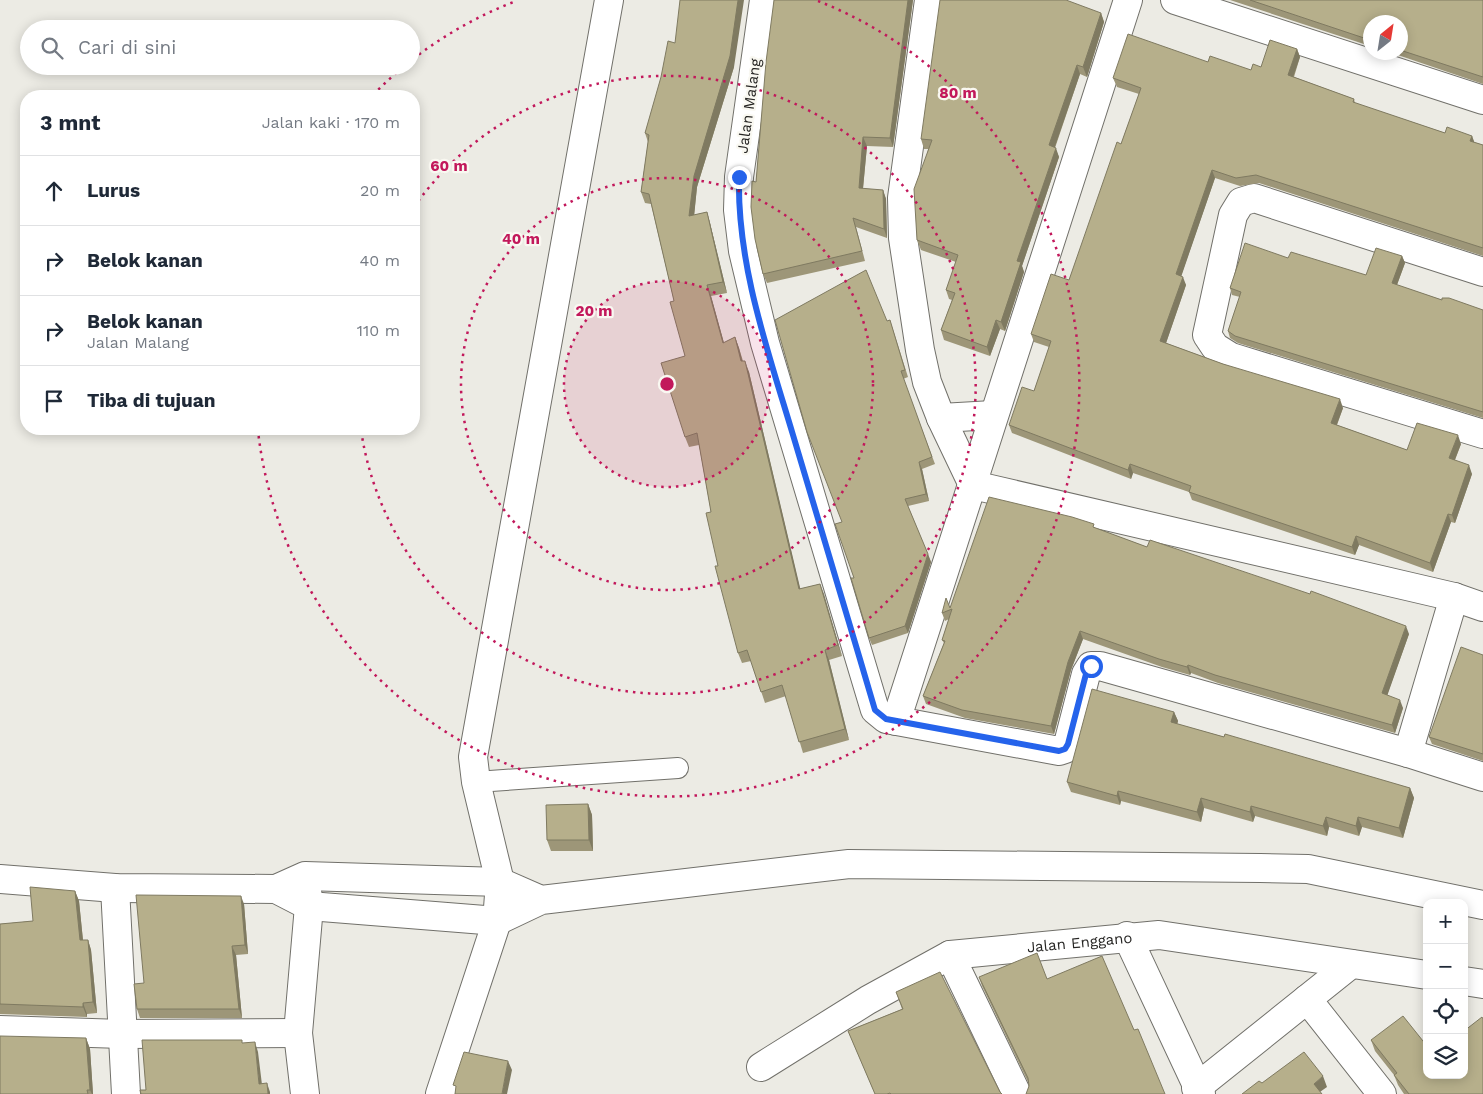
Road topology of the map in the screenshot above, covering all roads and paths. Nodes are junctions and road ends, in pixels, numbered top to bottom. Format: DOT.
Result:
graph roads {
  1 [pos="609,0"];
  2 [pos="764,0"];
  3 [pos="929,0"];
  4 [pos="1128,0"];
  5 [pos="1175,0"];
  6 [pos="1483,100"];
  7 [pos="1483,272"];
  8 [pos="993,415"];
  9 [pos="941,418"];
  10 [pos="1483,434"];
  11 [pos="973,485"];
  12 [pos="1454,597"];
  13 [pos="1483,607"];
  14 [pos="896,721"];
  15 [pos="1408,753"];
  16 [pos="678,768"];
  17 [pos="1483,778"];
  18 [pos="476,782"];
  19 [pos="305,876"];
  20 [pos="0,879"];
  21 [pos="500,882"];
  22 [pos="115,888"];
  23 [pos="276,890"];
  24 [pos="541,900"];
  25 [pos="1483,905"];
  26 [pos="309,906"];
  27 [pos="497,921"];
  28 [pos="1127,936"];
  29 [pos="950,955"];
  30 [pos="1352,964"];
  31 [pos="1423,974"];
  32 [pos="1468,982"];
  33 [pos="1483,984"];
  34 [pos="1308,999"];
  35 [pos="0,1030"];
  36 [pos="298,1032"];
  37 [pos="122,1034"];
  38 [pos="761,1067"];
  39 [pos="1198,1091"];
  40 [pos="126,1094"];
  41 [pos="305,1094"];
  42 [pos="440,1094"];
  43 [pos="1016,1094"];
  44 [pos="1382,1094"];
  1 -- 18 [label="street"];
  2 -- 14 [label="street, Jalan Malang"];
  3 -- 9 [label="street"];
  4 -- 8 [label="street"];
  5 -- 6 [label="street"];
  7 -- 10 [label="street"];
  8 -- 9 [label="street"];
  8 -- 11 [label="street"];
  9 -- 11 [label="street"];
  11 -- 12 [label="street"];
  11 -- 14 [label="street"];
  12 -- 13 [label="street"];
  12 -- 15 [label="street"];
  14 -- 15 [label="street, Jalan Malang"];
  15 -- 17 [label="street"];
  16 -- 18 [label="lane"];
  18 -- 21 [label="street"];
  19 -- 21 [label="street"];
  19 -- 23 [label="street"];
  19 -- 26 [label="street"];
  20 -- 22 [label="street"];
  21 -- 24 [label="street"];
  21 -- 27 [label="street"];
  22 -- 23 [label="street"];
  22 -- 37 [label="street"];
  23 -- 26 [label="street"];
  24 -- 25 [label="street"];
  24 -- 27 [label="street"];
  26 -- 27 [label="street"];
  26 -- 36 [label="street"];
  27 -- 42 [label="street"];
  28 -- 29 [label="street, Jalan Enggano"];
  28 -- 30 [label="street, Jalan Enggano"];
  28 -- 39 [label="street"];
  29 -- 38 [label="street, Jalan Enggano"];
  29 -- 43 [label="street"];
  30 -- 31 [label="street, Jalan Enggano"];
  30 -- 34 [label="street"];
  32 -- 33 [label="street"];
  34 -- 39 [label="street"];
  34 -- 44 [label="street"];
  35 -- 37 [label="street"];
  36 -- 37 [label="street"];
  36 -- 41 [label="street"];
  37 -- 40 [label="street"];
}
